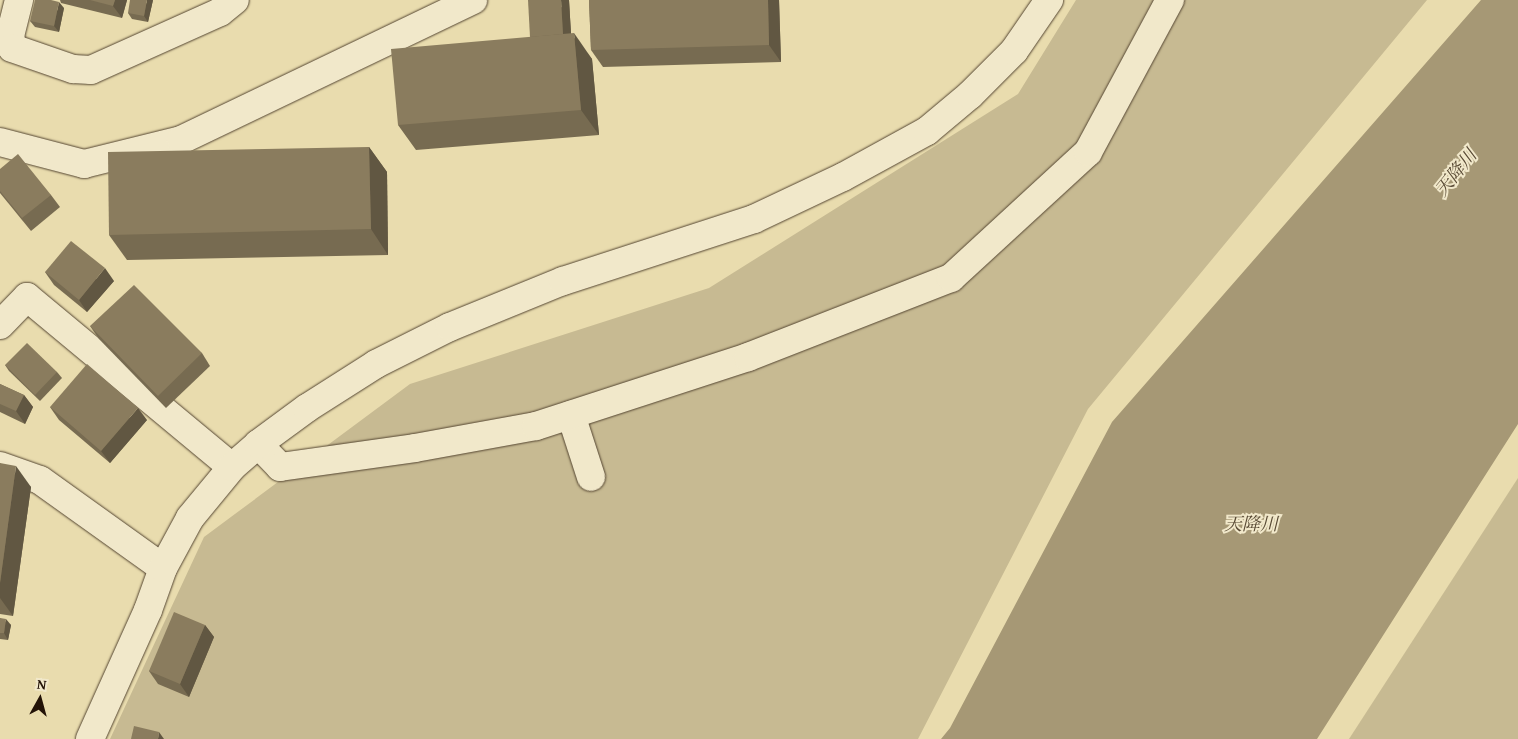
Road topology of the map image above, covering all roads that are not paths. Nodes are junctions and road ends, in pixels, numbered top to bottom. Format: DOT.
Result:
graph roads {
  1 [pos="19,0"];
  2 [pos="235,0"];
  3 [pos="472,0"];
  4 [pos="1049,0"];
  5 [pos="1170,0"];
  6 [pos="0,142"];
  7 [pos="0,324"];
  8 [pos="571,415"];
  9 [pos="258,444"];
  10 [pos="0,466"];
  11 [pos="232,466"];
  12 [pos="591,477"];
  13 [pos="163,568"];
  14 [pos="90,739"];
  1 -- 2 [label="street"];
  3 -- 6 [label="street"];
  4 -- 9 [label="street"];
  5 -- 8 [label="street"];
  7 -- 11 [label="street"];
  8 -- 9 [label="street"];
  8 -- 12 [label="street"];
  9 -- 11 [label="street"];
  10 -- 13 [label="street"];
  11 -- 13 [label="street"];
  13 -- 14 [label="street"];
}
